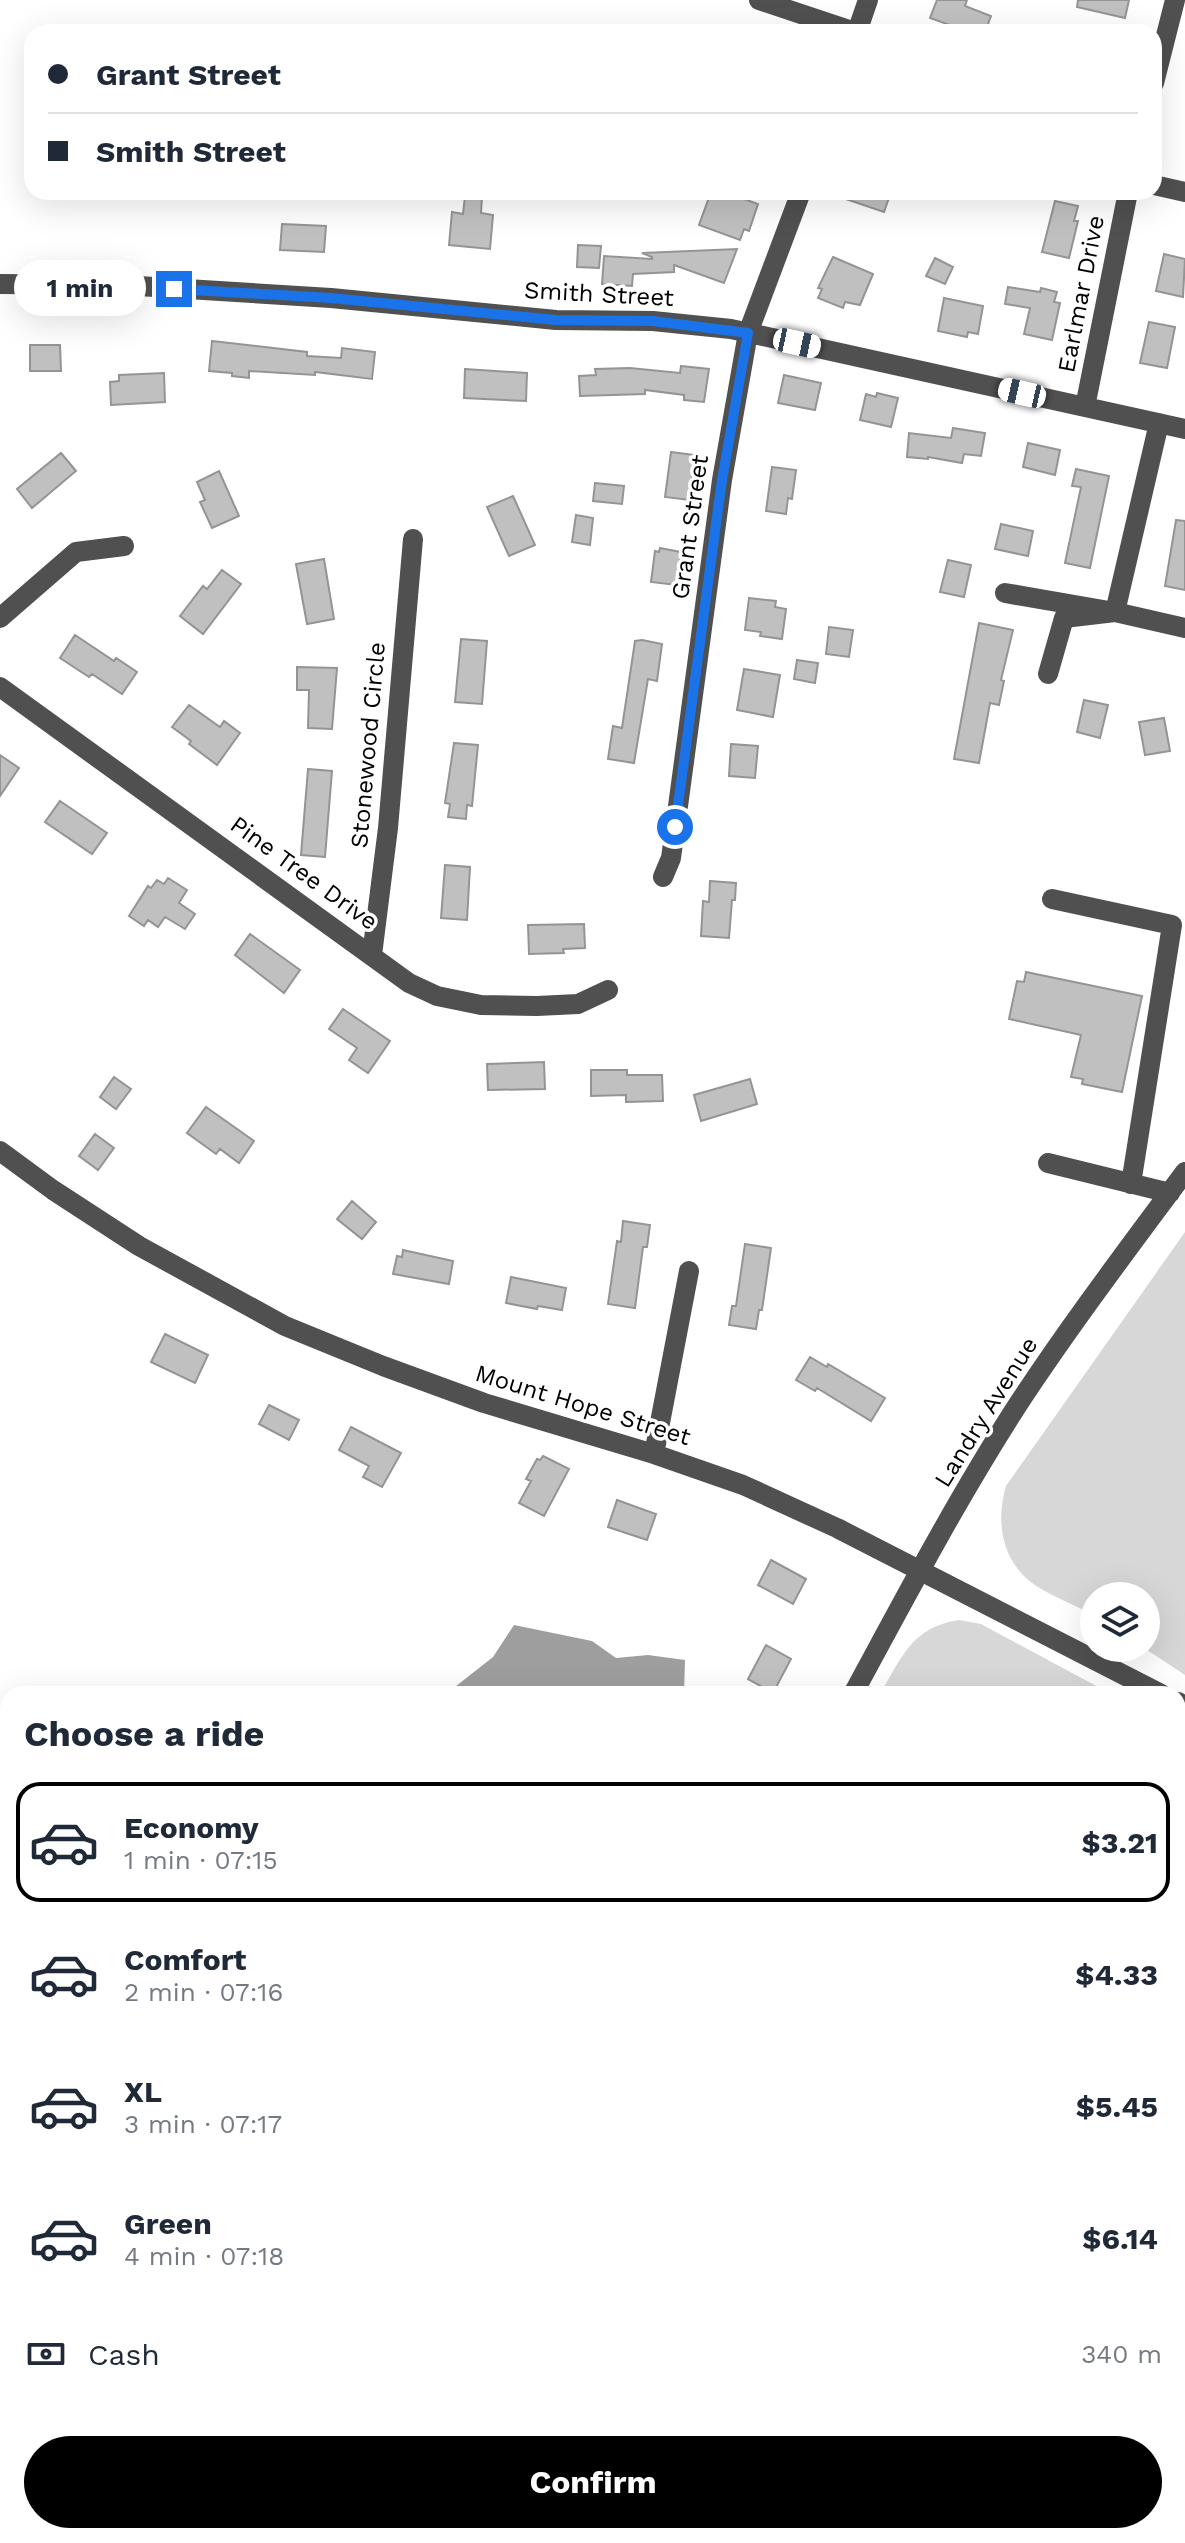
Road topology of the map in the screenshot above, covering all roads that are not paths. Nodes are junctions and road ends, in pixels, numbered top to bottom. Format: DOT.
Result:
graph roads {
  1 [pos="759,0"];
  2 [pos="868,0"];
  3 [pos="1175,0"];
  4 [pos="832,24"];
  5 [pos="859,24"];
  6 [pos="1162,51"];
  7 [pos="1162,187"];
  8 [pos="1185,192"];
  9 [pos="798,200"];
  10 [pos="1126,200"];
  11 [pos="0,284"];
  12 [pos="748,333"];
  13 [pos="1085,407"];
  14 [pos="1159,423"];
  15 [pos="1185,429"];
  16 [pos="413,539"];
  17 [pos="124,546"];
  18 [pos="1005,593"];
  19 [pos="1115,612"];
  20 [pos="0,618"];
  21 [pos="1185,628"];
  22 [pos="1048,674"];
  23 [pos="0,687"];
  24 [pos="663,877"];
  25 [pos="1052,899"];
  26 [pos="372,955"];
  27 [pos="608,990"];
  28 [pos="0,1151"];
  29 [pos="1048,1163"];
  30 [pos="1185,1172"];
  31 [pos="1131,1184"];
  32 [pos="1170,1193"];
  33 [pos="689,1271"];
  34 [pos="654,1454"];
  35 [pos="919,1572"];
  36 [pos="857,1686"];
  37 [pos="1145,1686"];
  1 -- 4 [label="street"];
  2 -- 5 [label="street"];
  3 -- 6 [label="street"];
  7 -- 8 [label="street"];
  9 -- 12 [label="street, Grant Street"];
  10 -- 13 [label="street, Earlmar Drive"];
  11 -- 12 [label="street, Smith Street"];
  12 -- 13 [label="street, Smith Street"];
  12 -- 24 [label="street, Grant Street"];
  13 -- 14 [label="street, Smith Street"];
  14 -- 15 [label="street, Smith Street"];
  14 -- 19 [label="street"];
  16 -- 26 [label="street, Stonewood Circle"];
  17 -- 20 [label="street"];
  18 -- 19 [label="street"];
  19 -- 21 [label="street"];
  19 -- 22 [label="street"];
  23 -- 26 [label="street, Pine Tree Drive"];
  25 -- 31 [label="street"];
  26 -- 27 [label="street, Pine Tree Drive"];
  28 -- 34 [label="street, Mount Hope Street"];
  29 -- 31 [label="street"];
  30 -- 32 [label="street, Landry Avenue"];
  31 -- 32 [label="street"];
  32 -- 35 [label="street, Landry Avenue"];
  33 -- 34 [label="street"];
  34 -- 35 [label="street, Mount Hope Street"];
  35 -- 36 [label="street, Landry Avenue"];
  35 -- 37 [label="street, Mount Hope Street"];
}
